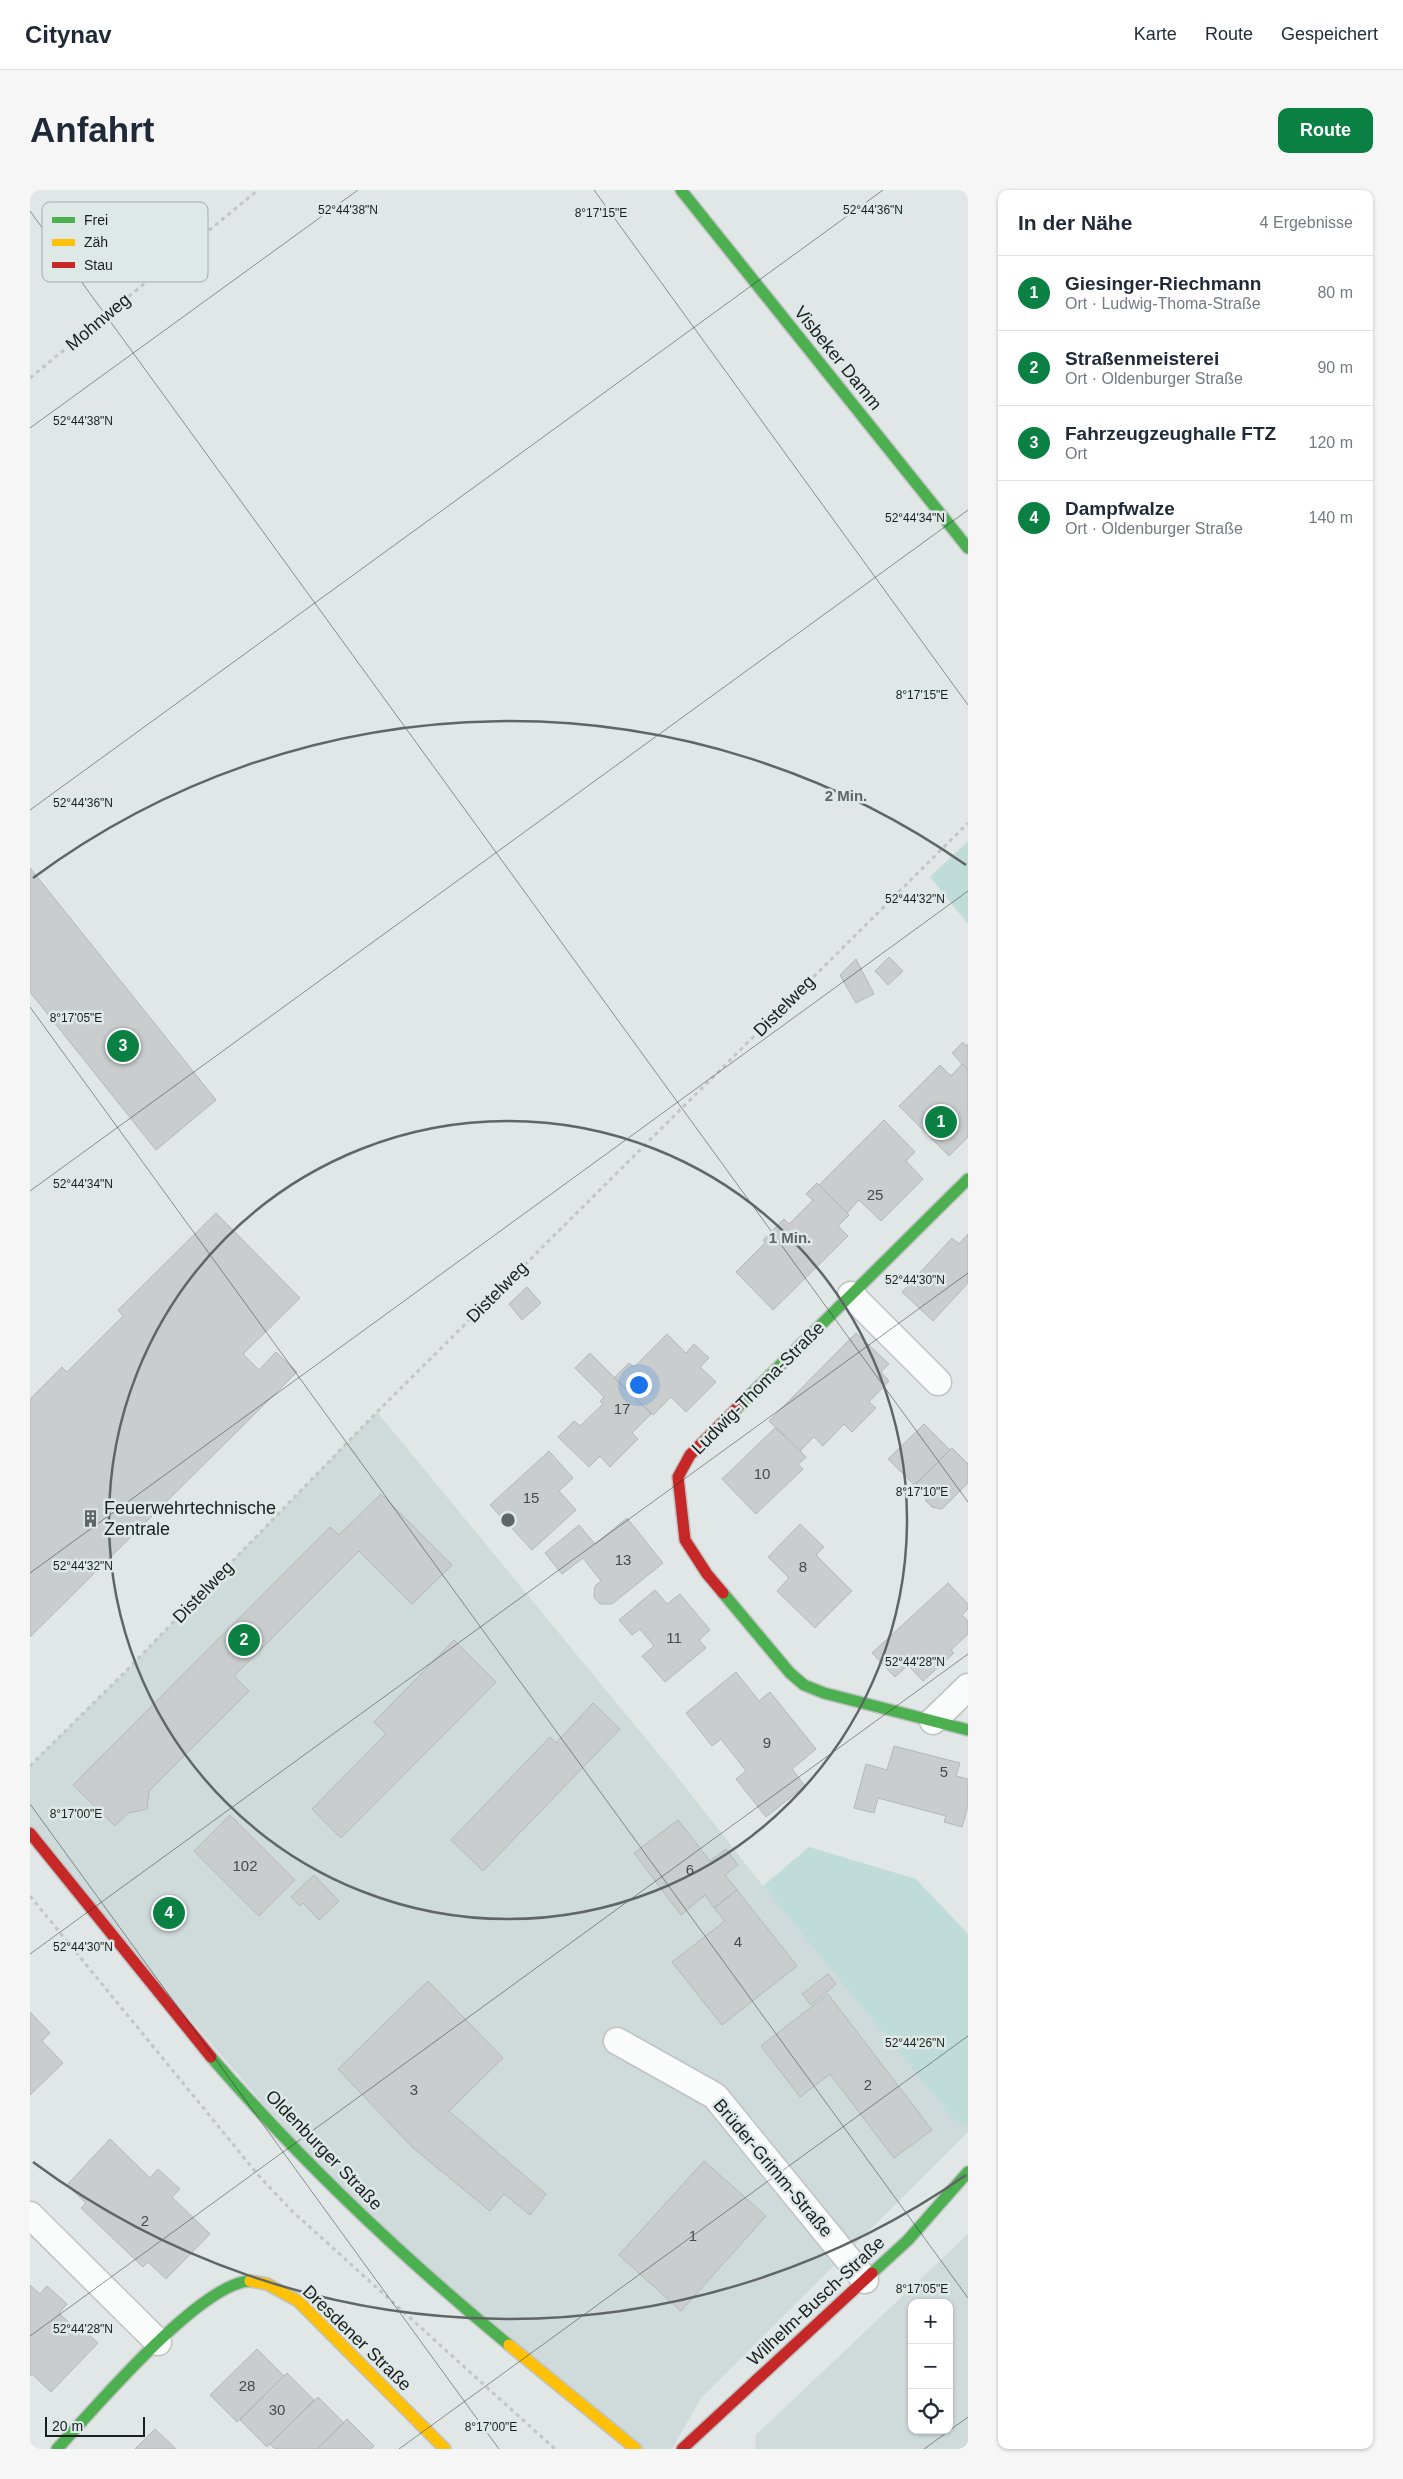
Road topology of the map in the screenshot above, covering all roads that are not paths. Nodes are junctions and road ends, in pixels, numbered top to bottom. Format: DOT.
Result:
graph roads {
  1 [pos="681,190"];
  2 [pos="968,548"];
  3 [pos="968,1179"];
  4 [pos="851,1295"];
  5 [pos="938,1382"];
  6 [pos="968,1687"];
  7 [pos="933,1721"];
  8 [pos="968,1730"];
  9 [pos="30,1833"];
  10 [pos="617,2041"];
  11 [pos="968,2172"];
  12 [pos="30,2216"];
  13 [pos="865,2280"];
  14 [pos="158,2342"];
  15 [pos="57,2449"];
  16 [pos="445,2449"];
  17 [pos="636,2449"];
  18 [pos="682,2449"];
  1 -- 2 [label="street, Visbeker Damm"];
  3 -- 4 [label="street, Ludwig-Thoma-Straße"];
  4 -- 5 [label="street"];
  4 -- 7 [label="street, Ludwig-Thoma-Straße"];
  6 -- 7 [label="street"];
  7 -- 8 [label="street, Ludwig-Thoma-Straße"];
  9 -- 17 [label="street, Oldenburger Straße"];
  10 -- 13 [label="street, Brüder-Grimm-Straße"];
  11 -- 13 [label="street, Wilhelm-Busch-Straße"];
  12 -- 14 [label="street"];
  13 -- 18 [label="street, Wilhelm-Busch-Straße"];
  14 -- 15 [label="street, Dresdener Straße"];
  14 -- 16 [label="street, Dresdener Straße"];
}
